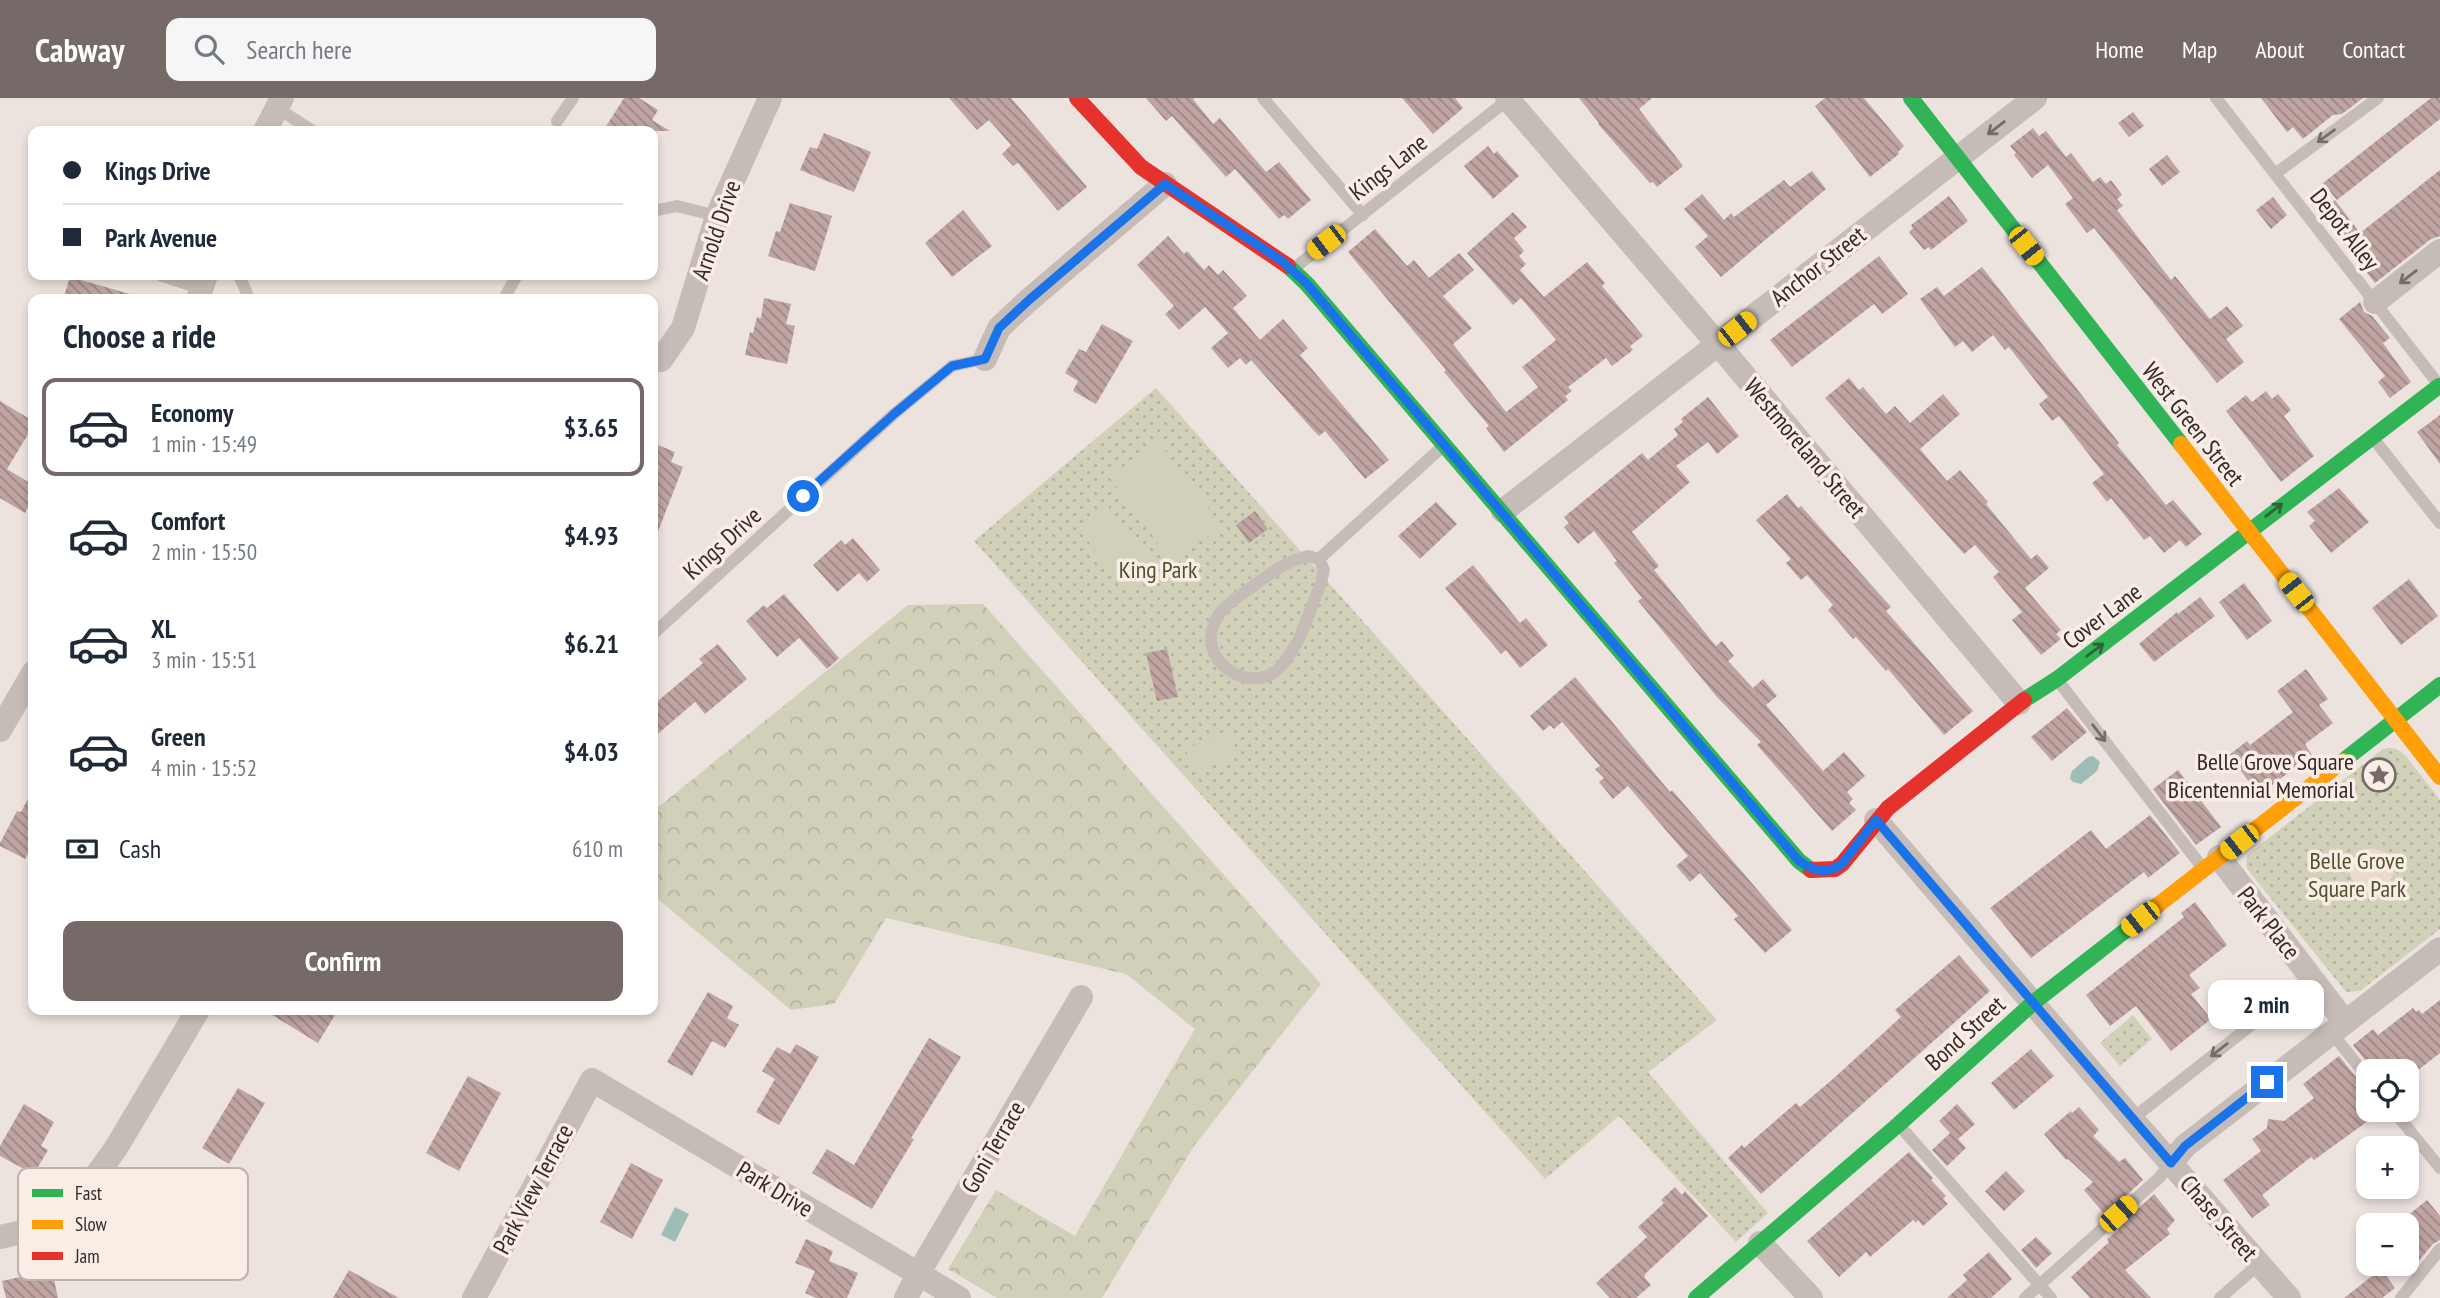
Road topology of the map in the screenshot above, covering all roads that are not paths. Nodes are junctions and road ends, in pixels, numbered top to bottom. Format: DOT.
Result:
graph roads {
  1 [pos="573,98"];
  2 [pos="770,98"];
  3 [pos="1077,98"];
  4 [pos="1263,98"];
  5 [pos="1509,98"];
  6 [pos="1911,98"];
  7 [pos="2035,98"];
  8 [pos="2216,98"];
  9 [pos="2378,98"];
  10 [pos="279,103"];
  11 [pos="557,121"];
  12 [pos="268,126"];
  13 [pos="307,126"];
  14 [pos="1957,159"];
  15 [pos="2275,174"];
  16 [pos="1165,184"];
  17 [pos="658,210"];
  18 [pos="1363,215"];
  19 [pos="717,216"];
  20 [pos="2440,251"];
  21 [pos="1292,270"];
  22 [pos="176,280"];
  23 [pos="202,288"];
  24 [pos="2375,302"];
  25 [pos="1718,344"];
  26 [pos="985,359"];
  27 [pos="658,362"];
  28 [pos="2439,387"];
  29 [pos="2372,436"];
  30 [pos="1445,444"];
  31 [pos="1503,512"];
  32 [pos="2440,523"];
  33 [pos="2249,531"];
  34 [pos="1319,558"];
  35 [pos="658,629"];
  36 [pos="2057,678"];
  37 [pos="28,682"];
  38 [pos="2440,685"];
  39 [pos="2019,703"];
  40 [pos="2395,720"];
  41 [pos="0,730"];
  42 [pos="2440,777"];
  43 [pos="1876,820"];
  44 [pos="2212,863"];
  45 [pos="2440,948"];
  46 [pos="2311,978"];
  47 [pos="1081,997"];
  48 [pos="2033,1003"];
  49 [pos="195,1015"];
  50 [pos="2338,1027"];
  51 [pos="2357,1059"];
  52 [pos="592,1080"];
  53 [pos="2132,1119"];
  54 [pos="2403,1122"];
  55 [pos="1899,1124"];
  56 [pos="2171,1163"];
  57 [pos="102,1168"];
  58 [pos="2440,1168"];
  59 [pos="18,1233"];
  60 [pos="0,1237"];
  61 [pos="1760,1243"];
  62 [pos="2440,1249"];
  63 [pos="2259,1264"];
  64 [pos="918,1274"];
  65 [pos="2040,1285"];
  66 [pos="2229,1295"];
  67 [pos="474,1298"];
  68 [pos="906,1298"];
  69 [pos="959,1298"];
  70 [pos="1696,1298"];
  71 [pos="1811,1298"];
  72 [pos="2025,1298"];
  73 [pos="2051,1298"];
  74 [pos="2289,1298"];
  75 [pos="2401,1298"];
  1 -- 11 [label="lane"];
  2 -- 19 [label="street, Arnold Drive"];
  3 -- 16 [label="street"];
  4 -- 18 [label="lane"];
  5 -- 18 [label="lane, Kings Lane"];
  5 -- 25 [label="street, Westmoreland Street"];
  6 -- 14 [label="street, West Green Street"];
  7 -- 14 [label="street, Anchor Street, one-way"];
  8 -- 15 [label="lane, Depot Alley"];
  9 -- 15 [label="lane, one-way"];
  10 -- 12 [label="street"];
  10 -- 13 [label="lane"];
  14 -- 25 [label="street, Anchor Street"];
  14 -- 33 [label="street, West Green Street"];
  15 -- 24 [label="lane, Depot Alley"];
  16 -- 21 [label="street"];
  16 -- 26 [label="street"];
  17 -- 19 [label="lane"];
  18 -- 21 [label="lane, Kings Lane"];
  19 -- 27 [label="street, Arnold Drive"];
  20 -- 24 [label="street, one-way"];
  21 -- 30 [label="street"];
  22 -- 23 [label="lane"];
  24 -- 28 [label="lane, Depot Alley"];
  25 -- 31 [label="street, Anchor Street"];
  25 -- 39 [label="street, Westmoreland Street"];
  26 -- 35 [label="lane, Kings Drive"];
  28 -- 29 [label="street, Cover Lane"];
  29 -- 32 [label="lane"];
  33 -- 29 [label="street, Cover Lane, one-way"];
  30 -- 31 [label="street"];
  30 -- 34 [label="lane"];
  31 -- 43 [label="street, Cover Lane"];
  36 -- 33 [label="street, Cover Lane, one-way"];
  33 -- 40 [label="street, West Green Street"];
  34 -- 34 [label="lane"];
  36 -- 39 [label="street, Cover Lane"];
  36 -- 44 [label="lane, one-way"];
  37 -- 41 [label="street"];
  38 -- 40 [label="street, Bond Street"];
  39 -- 43 [label="street, Cover Lane"];
  40 -- 42 [label="street, West Green Street"];
  40 -- 44 [label="street, Bond Street"];
  43 -- 48 [label="street, Chase Street"];
  44 -- 46 [label="street, Park Place"];
  44 -- 48 [label="street, Bond Street"];
  45 -- 50 [label="street"];
  46 -- 50 [label="street, Park Place"];
  46 -- 53 [label="lane, one-way"];
  47 -- 64 [label="street, Goni Terrace"];
  48 -- 53 [label="street, Chase Street"];
  48 -- 55 [label="street, Bond Street"];
  49 -- 57 [label="street"];
  50 -- 51 [label="lane, Park Place"];
  50 -- 56 [label="street"];
  52 -- 64 [label="street, Park Drive"];
  52 -- 67 [label="street, Park View Terrace"];
  53 -- 56 [label="street, Chase Street"];
  54 -- 58 [label="lane"];
  55 -- 61 [label="street, Bond Street"];
  55 -- 65 [label="lane"];
  56 -- 63 [label="street, Chase Street"];
  56 -- 65 [label="lane"];
  59 -- 60 [label="street"];
  61 -- 70 [label="street, Bond Street"];
  61 -- 71 [label="street"];
  62 -- 75 [label="lane"];
  63 -- 66 [label="lane"];
  63 -- 74 [label="street, Chase Street"];
  64 -- 68 [label="street, Goni Terrace"];
  64 -- 69 [label="street, Park Drive"];
  65 -- 72 [label="lane"];
  65 -- 73 [label="lane"];
}
